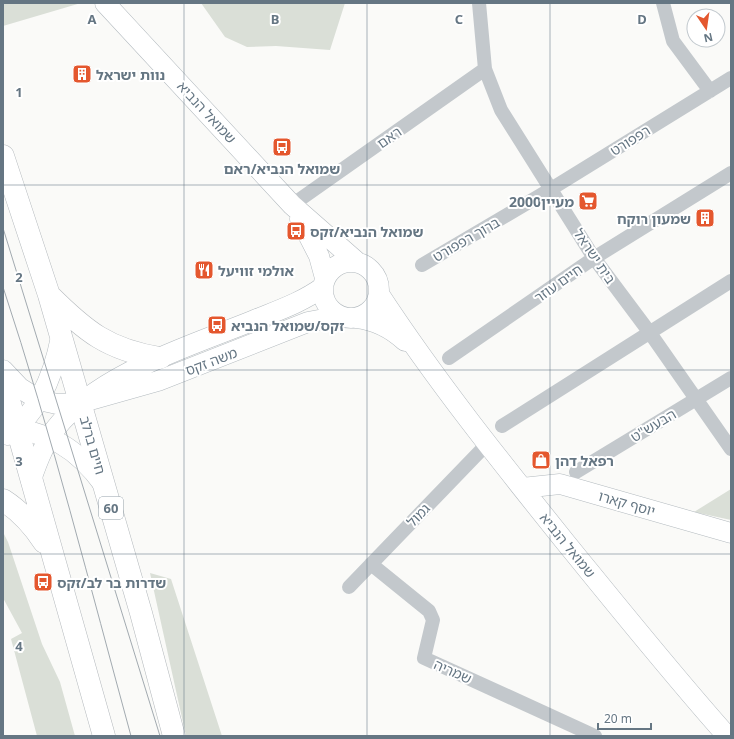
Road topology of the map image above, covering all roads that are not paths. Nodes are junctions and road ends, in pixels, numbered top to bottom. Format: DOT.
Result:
graph roads {
  1 [pos="105,3"];
  2 [pos="479,3"];
  3 [pos="663,3"];
  4 [pos="485,69"];
  5 [pos="731,78"];
  6 [pos="710,92"];
  7 [pos="3,156"];
  8 [pos="731,173"];
  9 [pos="551,189"];
  10 [pos="292,205"];
  11 [pos="594,258"];
  12 [pos="357,262"];
  13 [pos="422,265"];
  14 [pos="324,282"];
  15 [pos="731,282"];
  16 [pos="379,294"];
  17 [pos="48,295"];
  18 [pos="348,317"];
  19 [pos="650,333"];
  20 [pos="61,337"];
  21 [pos="416,350"];
  22 [pos="160,358"];
  23 [pos="449,358"];
  24 [pos="3,370"];
  25 [pos="3,378"];
  26 [pos="731,378"];
  27 [pos="696,399"];
  28 [pos="39,400"];
  29 [pos="80,403"];
  30 [pos="502,426"];
  31 [pos="8,431"];
  32 [pos="50,437"];
  33 [pos="488,443"];
  34 [pos="731,449"];
  35 [pos="576,472"];
  36 [pos="31,480"];
  37 [pos="105,487"];
  38 [pos="522,488"];
  39 [pos="3,500"];
  40 [pos="731,533"];
  41 [pos="52,554"];
  42 [pos="371,564"];
  43 [pos="349,587"];
  44 [pos="104,736"];
  45 [pos="174,736"];
  46 [pos="595,736"];
  47 [pos="727,736"];
  1 -- 10 [label="street, שמואל הנביא"];
  2 -- 4 [label="street, בית ישראל"];
  3 -- 6 [label="street"];
  4 -- 9 [label="street, בית ישראל"];
  4 -- 10 [label="street, ראם"];
  5 -- 6 [label="street"];
  6 -- 9 [label="street, רפפורט"];
  7 -- 17 [label="highway, חיים ברלב / 60"];
  8 -- 11 [label="street, חיים עוזר"];
  9 -- 11 [label="street, בית ישראל"];
  9 -- 13 [label="street, ברוך רפפורט"];
  10 -- 12 [label="street, שמואל הנביא"];
  10 -- 14 [label="street, שמואל הנביא"];
  11 -- 19 [label="street, בית ישראל"];
  11 -- 23 [label="street, חיים עוזר"];
  12 -- 14 [label="street"];
  12 -- 16 [label="street"];
  14 -- 18 [label="street"];
  14 -- 22 [label="street, משה זקס"];
  15 -- 19 [label="street"];
  16 -- 18 [label="street"];
  16 -- 21 [label="street, שמואל הנביא"];
  17 -- 20 [label="highway, חיים ברלב / 60"];
  17 -- 22 [label="highway"];
  18 -- 21 [label="street, שמואל הנביא"];
  18 -- 29 [label="street, משה זקס"];
  19 -- 27 [label="street, בית ישראל"];
  19 -- 30 [label="street"];
  20 -- 28 [label="street"];
  20 -- 29 [label="highway, חיים ברלב / 60"];
  21 -- 33 [label="street, שמואל הנביא"];
  22 -- 29 [label="street, משה זקס"];
  24 -- 28 [label="street, משה זקס"];
  25 -- 31 [label="highway"];
  26 -- 27 [label="street, הבעש\"ט"];
  27 -- 34 [label="street, בית ישראל"];
  27 -- 35 [label="street, הבעש\"ט"];
  28 -- 29 [label="street, משה זקס"];
  28 -- 31 [label="street"];
  29 -- 32 [label="street, משה זקס"];
  29 -- 37 [label="highway, חיים ברלב / 60"];
  31 -- 32 [label="street"];
  31 -- 36 [label="highway"];
  32 -- 36 [label="street, משה זקס"];
  32 -- 37 [label="street"];
  33 -- 38 [label="street, שמואל הנביא"];
  33 -- 42 [label="street, גמול"];
  36 -- 41 [label="highway"];
  37 -- 45 [label="highway, חיים ברלב / 60"];
  38 -- 40 [label="street, יוסף קארו"];
  38 -- 47 [label="street, שמואל הנביא"];
  39 -- 41 [label="highway"];
  41 -- 44 [label="highway"];
  42 -- 43 [label="street, גמול"];
  42 -- 46 [label="street, שמריה"];
}
